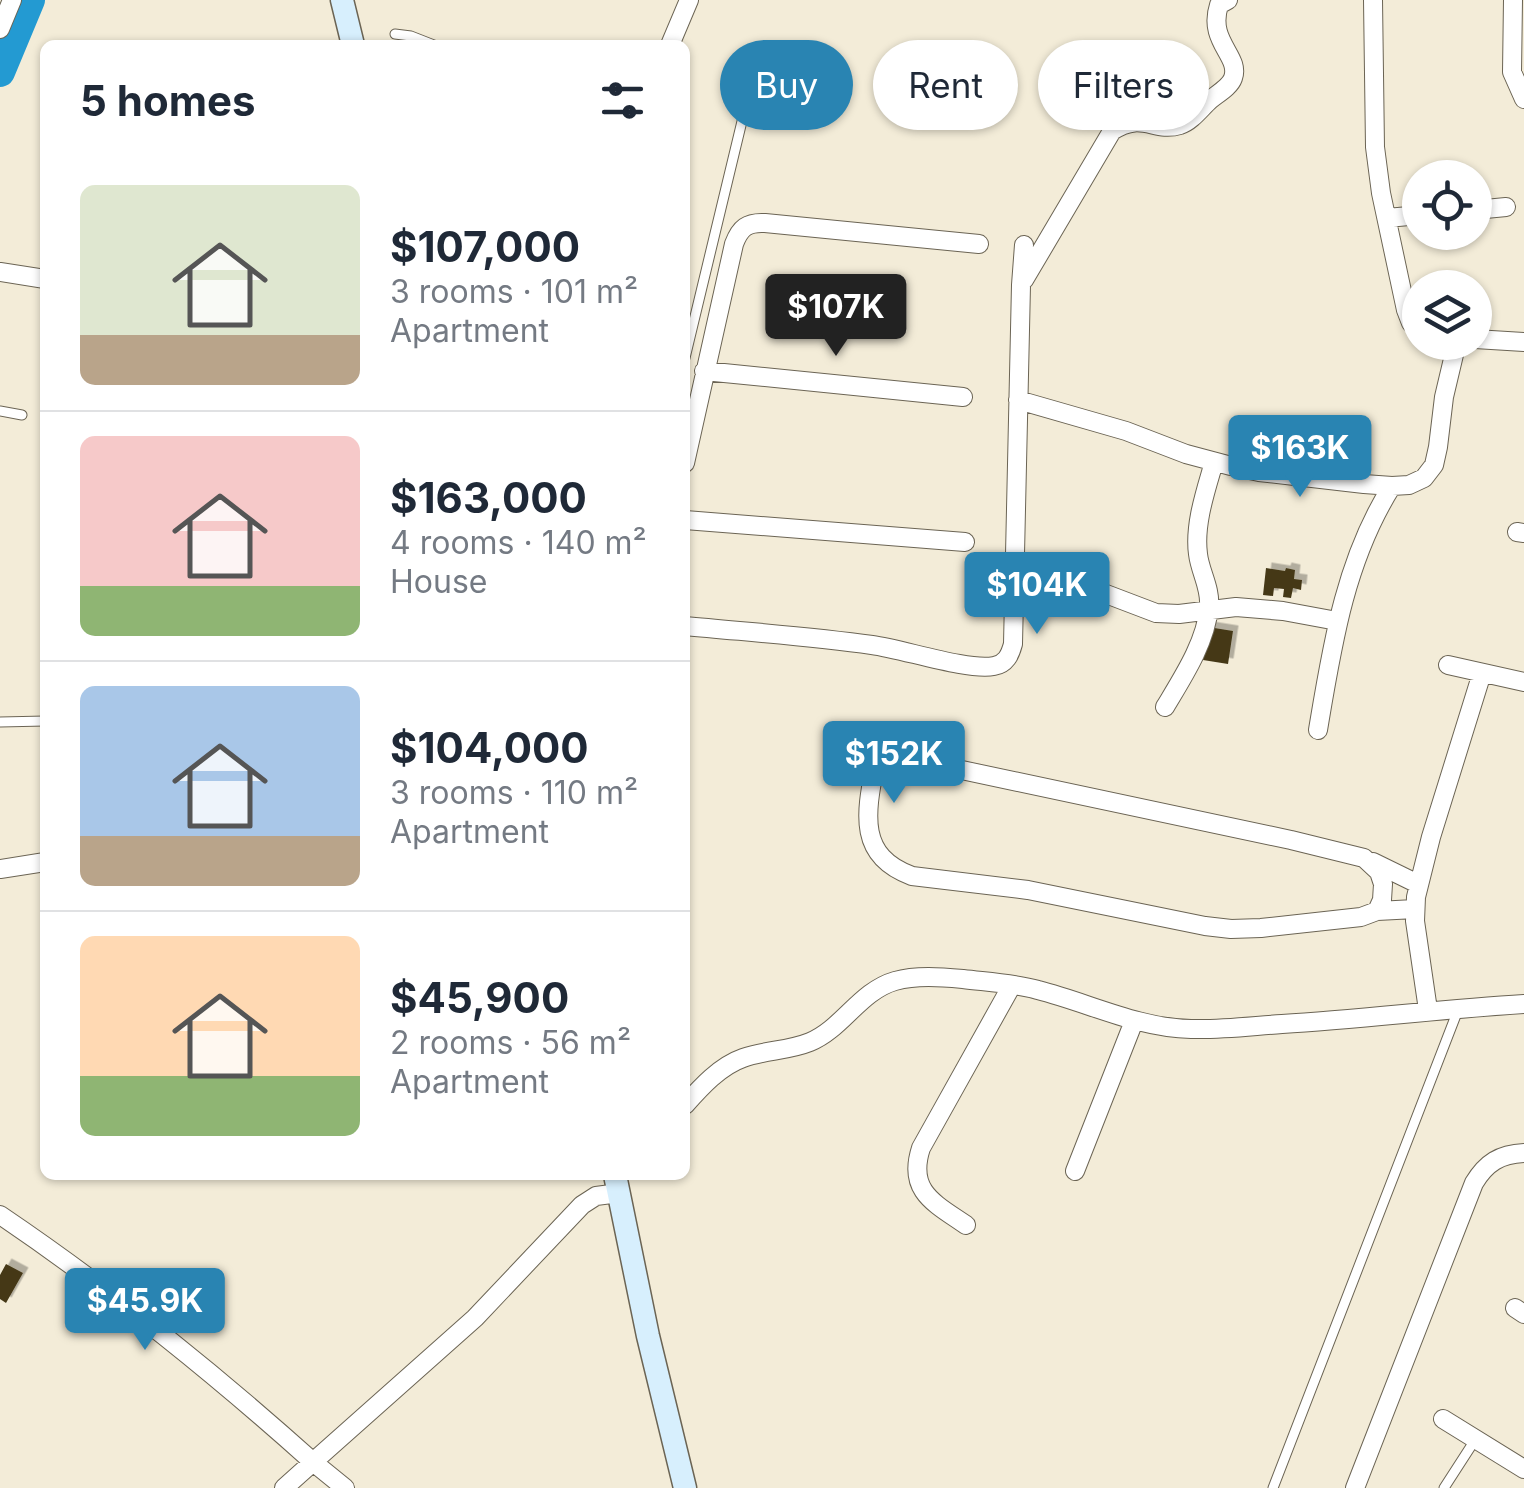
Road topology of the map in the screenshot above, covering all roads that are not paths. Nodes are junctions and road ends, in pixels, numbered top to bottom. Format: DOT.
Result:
graph roads {
  1 [pos="12,0"];
  2 [pos="342,0"];
  3 [pos="689,0"];
  4 [pos="1373,0"];
  5 [pos="1513,0"];
  6 [pos="1219,2"];
  7 [pos="0,29"];
  8 [pos="395,34"];
  9 [pos="352,40"];
  10 [pos="421,40"];
  11 [pos="672,40"];
  12 [pos="1524,99"];
  13 [pos="740,130"];
  14 [pos="1506,207"];
  15 [pos="1492,208"];
  16 [pos="1402,217"];
  17 [pos="1386,218"];
  18 [pos="979,244"];
  19 [pos="1024,245"];
  20 [pos="0,272"];
  21 [pos="40,278"];
  22 [pos="1021,286"];
  23 [pos="1402,292"];
  24 [pos="690,337"];
  25 [pos="1492,340"];
  26 [pos="1524,342"];
  27 [pos="1453,360"];
  28 [pos="704,370"];
  29 [pos="963,398"];
  30 [pos="1018,400"];
  31 [pos="0,411"];
  32 [pos="22,415"];
  33 [pos="690,439"];
  34 [pos="1214,462"];
  35 [pos="1392,486"];
  36 [pos="690,520"];
  37 [pos="964,542"];
  38 [pos="1085,586"];
  39 [pos="1209,611"];
  40 [pos="1337,621"];
  41 [pos="690,627"];
  42 [pos="1448,665"];
  43 [pos="1482,674"];
  44 [pos="1524,682"];
  45 [pos="1164,706"];
  46 [pos="40,721"];
  47 [pos="0,722"];
  48 [pos="1318,730"];
  49 [pos="1364,858"];
  50 [pos="40,863"];
  51 [pos="0,869"];
  52 [pos="1418,884"];
  53 [pos="1415,909"];
  54 [pos="1377,910"];
  55 [pos="1012,984"];
  56 [pos="1524,1004"];
  57 [pos="1459,1008"];
  58 [pos="1428,1010"];
  59 [pos="1134,1021"];
  60 [pos="690,1100"];
  61 [pos="1524,1154"];
  62 [pos="1075,1170"];
  63 [pos="617,1184"];
  64 [pos="0,1215"];
  65 [pos="966,1225"];
  66 [pos="1443,1419"];
  67 [pos="1475,1439"];
  68 [pos="313,1462"];
  69 [pos="1524,1469"];
  70 [pos="284,1488"];
  71 [pos="345,1488"];
  72 [pos="685,1488"];
  73 [pos="1273,1488"];
  74 [pos="1355,1488"];
  75 [pos="1444,1488"];
  1 -- 7 [label="street"];
  2 -- 9 [label="main road"];
  3 -- 11 [label="street"];
  4 -- 17 [label="street"];
  5 -- 12 [label="street"];
  6 -- 22 [label="street"];
  8 -- 10 [label="lane"];
  13 -- 24 [label="lane"];
  14 -- 15 [label="street"];
  16 -- 17 [label="street"];
  17 -- 23 [label="street"];
  18 -- 28 [label="street"];
  19 -- 22 [label="street"];
  20 -- 21 [label="street"];
  22 -- 30 [label="street"];
  25 -- 26 [label="street"];
  27 -- 35 [label="street"];
  28 -- 29 [label="street"];
  28 -- 33 [label="street"];
  30 -- 34 [label="street"];
  30 -- 41 [label="street"];
  31 -- 32 [label="lane"];
  34 -- 35 [label="street"];
  34 -- 39 [label="street"];
  35 -- 40 [label="street"];
  36 -- 37 [label="street"];
  38 -- 39 [label="street"];
  39 -- 40 [label="street"];
  39 -- 45 [label="street"];
  40 -- 48 [label="street"];
  42 -- 43 [label="street"];
  43 -- 44 [label="street"];
  43 -- 52 [label="street"];
  46 -- 47 [label="lane"];
  49 -- 52 [label="street"];
  49 -- 54 [label="street"];
  49 -- 54 [label="street"];
  50 -- 51 [label="street"];
  52 -- 53 [label="street"];
  53 -- 54 [label="street"];
  53 -- 58 [label="street"];
  55 -- 59 [label="street"];
  55 -- 60 [label="street"];
  55 -- 65 [label="street"];
  56 -- 57 [label="street"];
  57 -- 58 [label="street"];
  57 -- 73 [label="lane"];
  58 -- 59 [label="street"];
  59 -- 62 [label="street"];
  61 -- 74 [label="street"];
  63 -- 68 [label="street"];
  63 -- 72 [label="main road"];
  64 -- 68 [label="street"];
  66 -- 67 [label="street"];
  67 -- 69 [label="street"];
  67 -- 75 [label="lane"];
  68 -- 70 [label="street"];
  68 -- 71 [label="street"];
}
